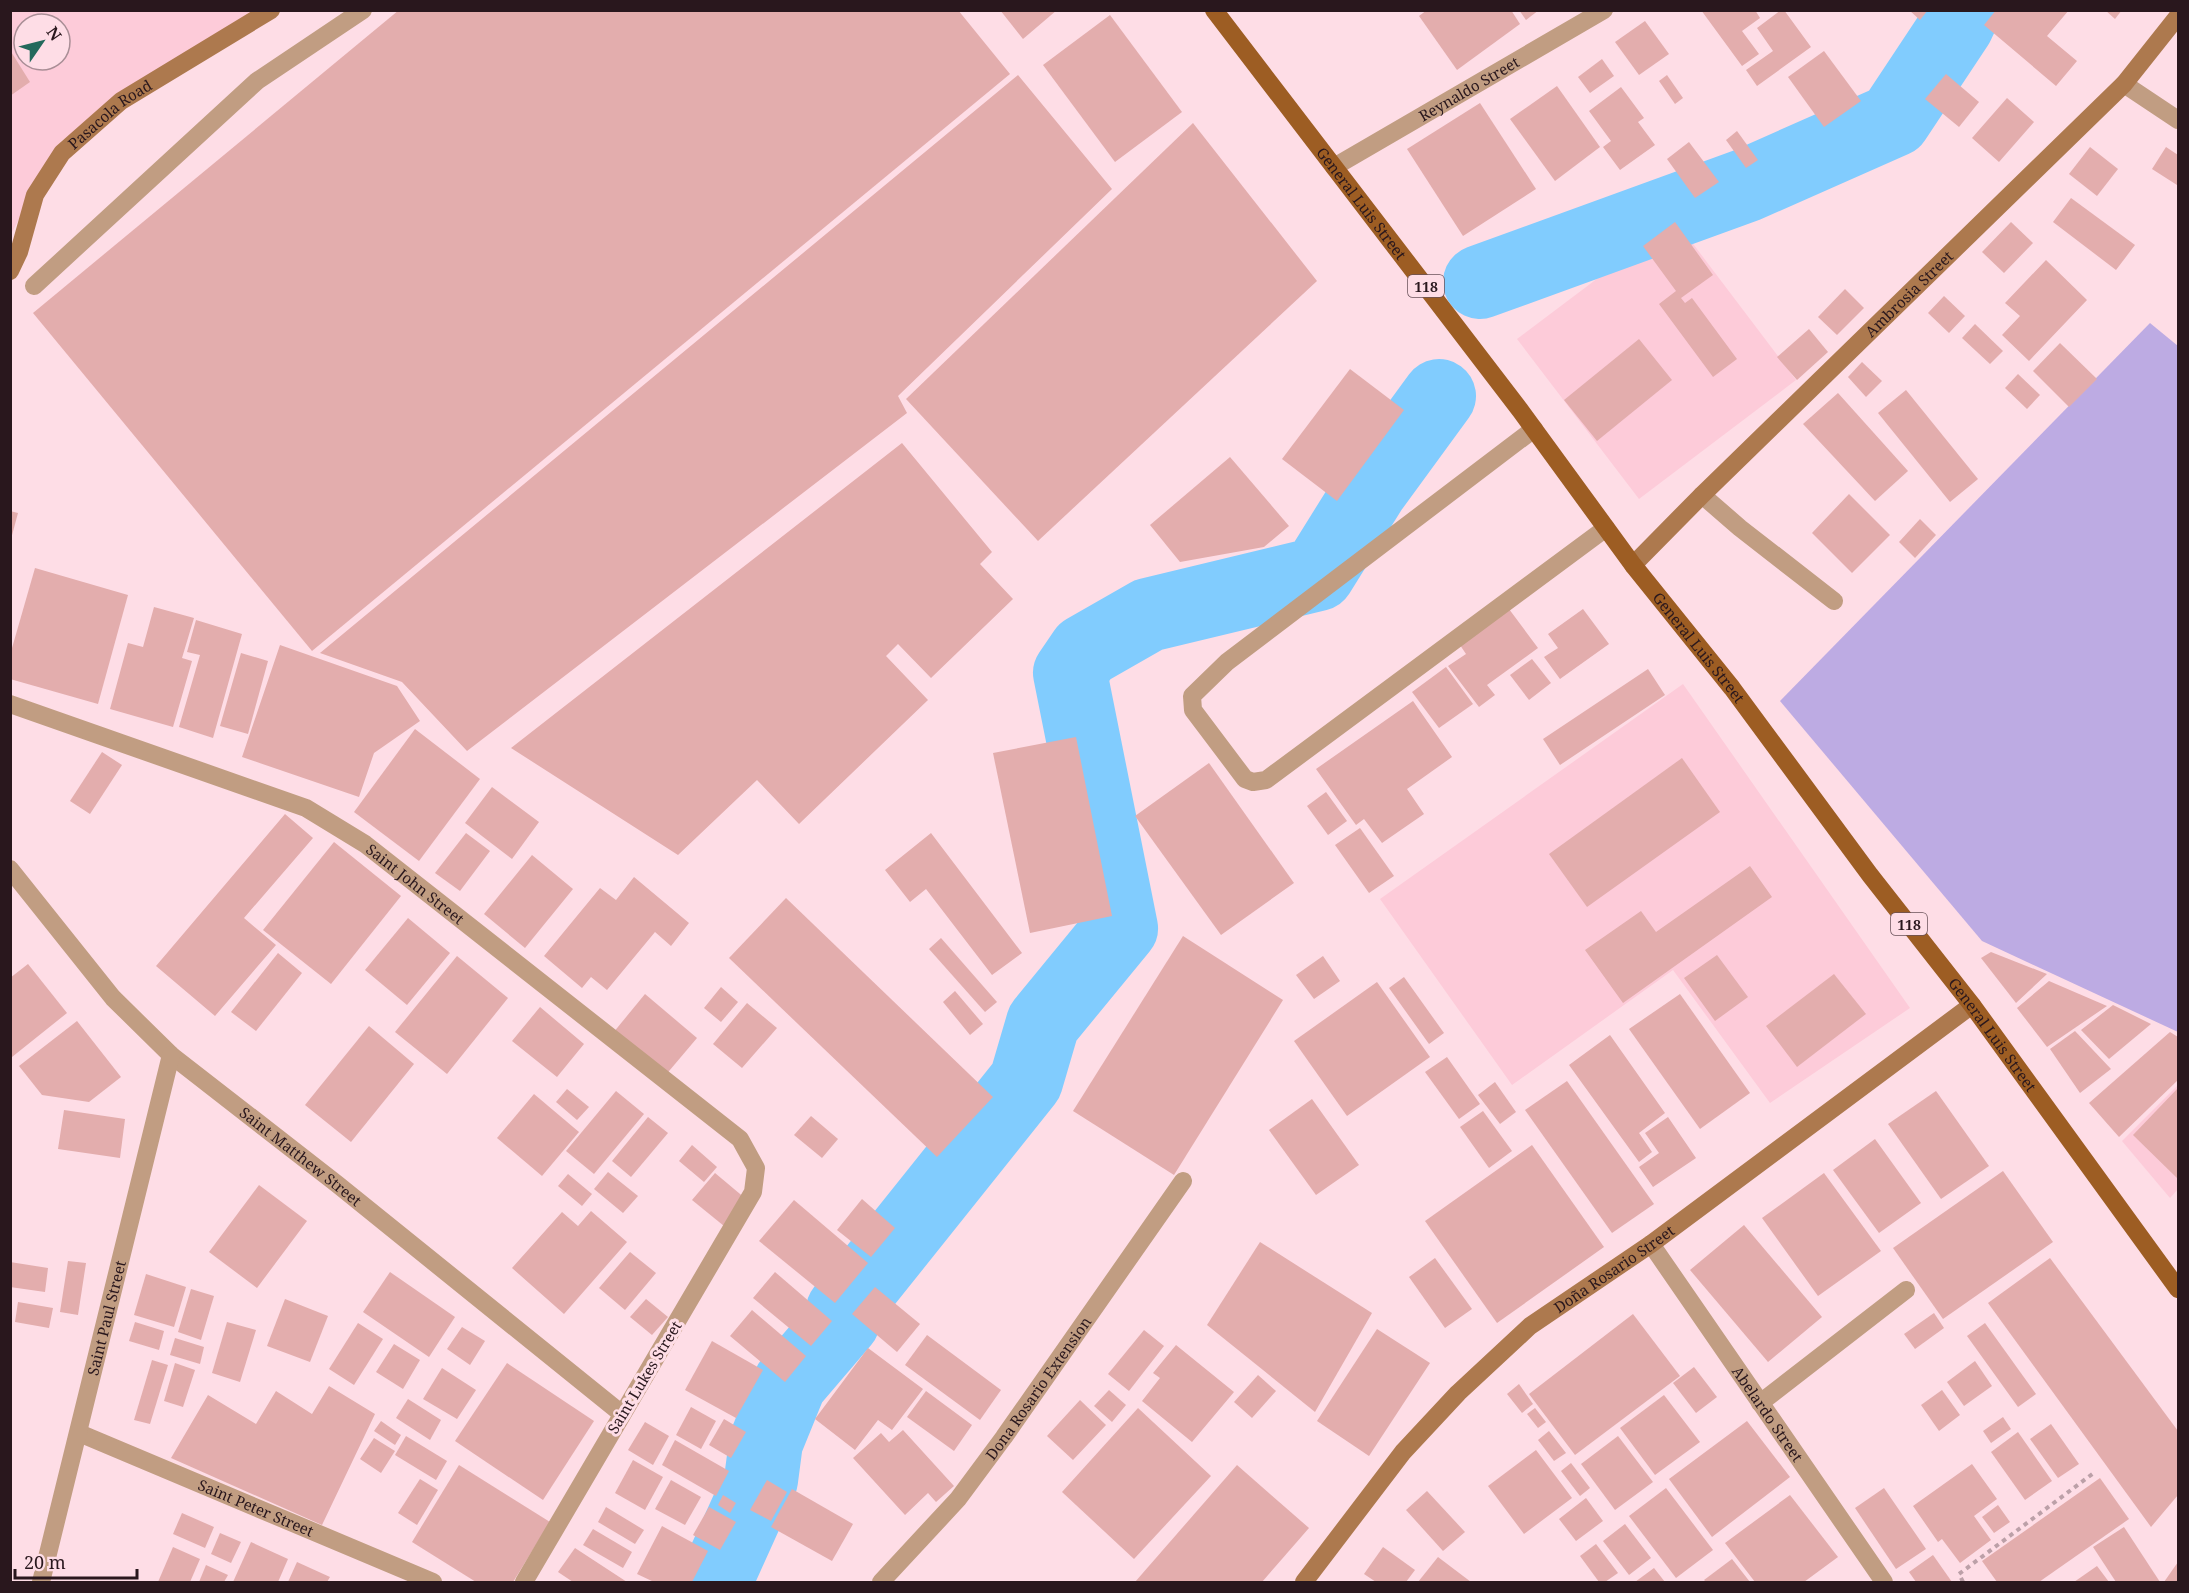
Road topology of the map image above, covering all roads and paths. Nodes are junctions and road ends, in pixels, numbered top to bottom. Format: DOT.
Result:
graph roads {
  1 [pos="271,10"];
  2 [pos="363,10"];
  3 [pos="1214,10"];
  4 [pos="1605,10"];
  5 [pos="2178,15"];
  6 [pos="2124,84"];
  7 [pos="2178,120"];
  8 [pos="1334,167"];
  9 [pos="10,271"];
  10 [pos="34,286"];
  11 [pos="1534,429"];
  12 [pos="1702,495"];
  13 [pos="1606,528"];
  14 [pos="1633,565"];
  15 [pos="1834,601"];
  16 [pos="10,704"];
  17 [pos="10,869"];
  18 [pos="1972,1005"];
  19 [pos="171,1055"];
  20 [pos="756,1168"];
  21 [pos="1182,1181"];
  22 [pos="1651,1245"];
  23 [pos="2178,1289"];
  24 [pos="1906,1290"];
  25 [pos="1760,1403"];
  26 [pos="622,1414"];
  27 [pos="79,1433"];
  28 [pos="2095,1472"];
  29 [pos="41,1582"];
  30 [pos="433,1582"];
  31 [pos="524,1582"];
  32 [pos="881,1582"];
  33 [pos="1304,1582"];
  34 [pos="1884,1582"];
  35 [pos="1963,1582"];
  1 -- 9 [label="street, Pasacola Road"];
  2 -- 10 [label="street"];
  3 -- 8 [label="main road, General Luis Street / 118"];
  4 -- 8 [label="street, Reynaldo Street"];
  5 -- 6 [label="street, Ambrosia Street"];
  6 -- 7 [label="street"];
  6 -- 12 [label="street, Ambrosia Street"];
  8 -- 11 [label="main road, General Luis Street / 118"];
  11 -- 13 [label="main road, General Luis Street / 118"];
  11 -- 13 [label="street"];
  12 -- 14 [label="street, Ambrosia Street"];
  12 -- 15 [label="street"];
  13 -- 14 [label="main road, General Luis Street / 118"];
  14 -- 18 [label="main road, General Luis Street / 118"];
  16 -- 20 [label="street, Saint John Street"];
  17 -- 19 [label="street, Saint Matthew Street"];
  18 -- 22 [label="street, Doña Rosario Street"];
  18 -- 23 [label="main road, General Luis Street / 118"];
  19 -- 26 [label="street, Saint Matthew Street"];
  19 -- 27 [label="street, Saint Paul Street"];
  20 -- 26 [label="street, Saint Lukes Street"];
  21 -- 32 [label="street, Dona Rosario Extension"];
  22 -- 25 [label="street, Abelardo Street"];
  22 -- 33 [label="street, Doña Rosario Street"];
  24 -- 25 [label="street"];
  25 -- 34 [label="street, Abelardo Street"];
  26 -- 31 [label="street, Saint Lukes Street"];
  27 -- 29 [label="street, Saint Paul Street"];
  27 -- 30 [label="street, Saint Peter Street"];
  28 -- 35 [label="path"];
}
